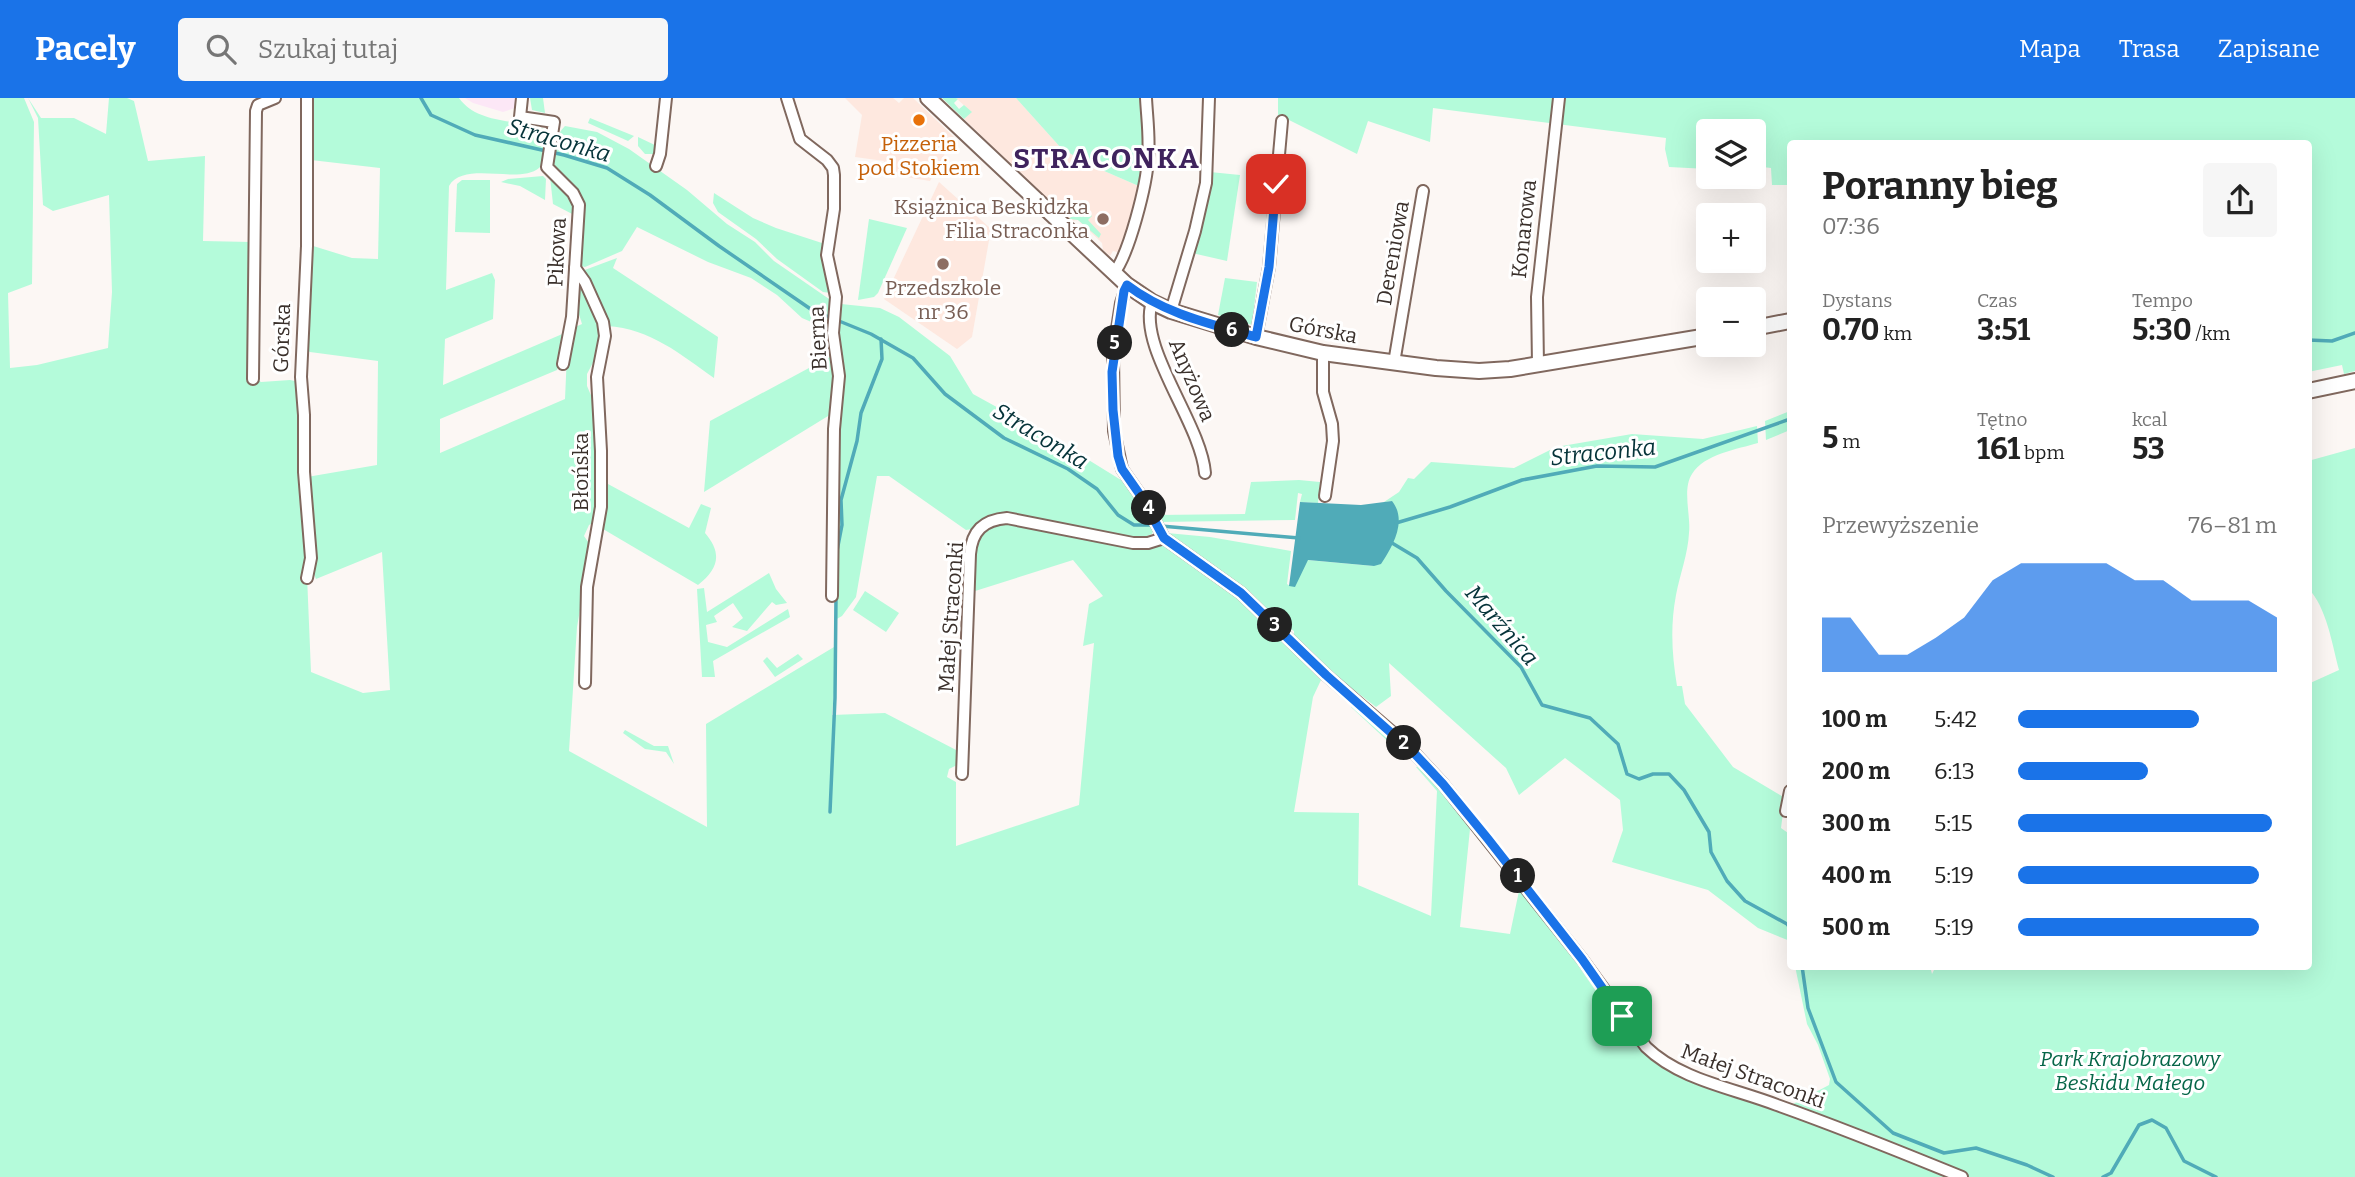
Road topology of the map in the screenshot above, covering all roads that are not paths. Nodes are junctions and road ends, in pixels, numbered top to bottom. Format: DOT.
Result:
graph roads {
  1 [pos="275,98"];
  2 [pos="307,98"];
  3 [pos="522,98"];
  4 [pos="666,98"];
  5 [pos="787,98"];
  6 [pos="928,98"];
  7 [pos="1146,98"];
  8 [pos="1209,98"];
  9 [pos="1559,98"];
  10 [pos="1282,121"];
  11 [pos="656,166"];
  12 [pos="1423,191"];
  13 [pos="575,268"];
  14 [pos="1114,273"];
  15 [pos="1127,285"];
  16 [pos="1152,302"];
  17 [pos="1171,311"];
  18 [pos="1787,322"];
  19 [pos="1766,326"];
  20 [pos="1256,337"];
  21 [pos="1696,338"];
  22 [pos="1323,353"];
  23 [pos="1394,363"];
  24 [pos="562,364"];
  25 [pos="1538,365"];
  26 [pos="253,379"];
  27 [pos="2355,381"];
  28 [pos="2312,390"];
  29 [pos="1205,473"];
  30 [pos="1325,496"];
  31 [pos="1162,535"];
  32 [pos="307,578"];
  33 [pos="832,596"];
  34 [pos="585,683"];
  35 [pos="962,774"];
  36 [pos="1787,806"];
  37 [pos="1786,811"];
  38 [pos="1962,1177"];
  1 -- 26 [label="street, Górska"];
  2 -- 32 [label="street, Górska"];
  3 -- 13 [label="street, Pikowa"];
  4 -- 11 [label="street"];
  5 -- 33 [label="street, Bierna"];
  6 -- 14 [label="street, Górska"];
  7 -- 14 [label="street"];
  8 -- 17 [label="street"];
  9 -- 25 [label="street, Konarowa"];
  10 -- 20 [label="street"];
  12 -- 23 [label="street, Dereniowa"];
  13 -- 24 [label="street, Pikowa"];
  13 -- 34 [label="street, Błońska"];
  14 -- 15 [label="street, Górska"];
  15 -- 16 [label="street, Górska"];
  15 -- 31 [label="street, Małej Straconki"];
  16 -- 17 [label="street, Górska"];
  16 -- 29 [label="street, Anyżowa"];
  17 -- 20 [label="street, Górska"];
  18 -- 19 [label="street"];
  20 -- 22 [label="street, Górska"];
  21 -- 25 [label="street, Górska"];
  22 -- 23 [label="street, Górska"];
  22 -- 30 [label="street"];
  23 -- 25 [label="street, Górska"];
  27 -- 28 [label="street"];
  31 -- 35 [label="street, Małej Straconki"];
  31 -- 38 [label="street, Małej Straconki"];
  36 -- 37 [label="street"];
}
